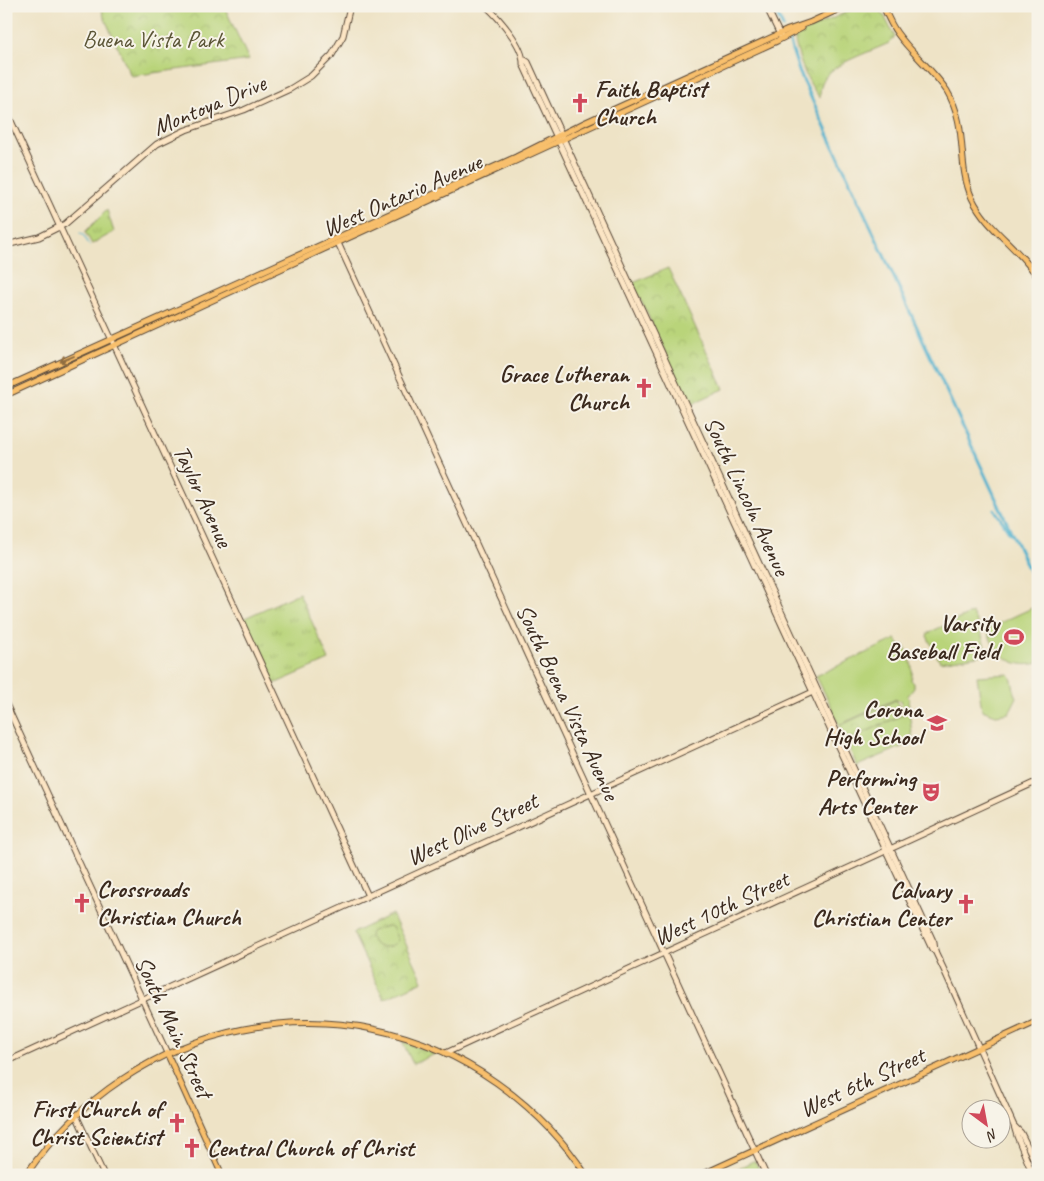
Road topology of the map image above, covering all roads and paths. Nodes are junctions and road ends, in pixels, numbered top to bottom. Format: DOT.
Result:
graph roads {
  1 [pos="350,6"];
  2 [pos="486,6"];
  3 [pos="766,6"];
  4 [pos="846,6"];
  5 [pos="882,6"];
  6 [pos="780,36"];
  7 [pos="6,110"];
  8 [pos="560,138"];
  9 [pos="60,227"];
  10 [pos="338,243"];
  11 [pos="6,244"];
  12 [pos="1038,278"];
  13 [pos="113,342"];
  14 [pos="6,387"];
  15 [pos="6,395"];
  16 [pos="815,691"];
  17 [pos="6,704"];
  18 [pos="1038,781"];
  19 [pos="591,794"];
  20 [pos="888,850"];
  21 [pos="368,896"];
  22 [pos="664,953"];
  23 [pos="142,1000"];
  24 [pos="1038,1021"];
  25 [pos="980,1047"];
  26 [pos="446,1053"];
  27 [pos="167,1054"];
  28 [pos="6,1062"];
  29 [pos="76,1114"];
  30 [pos="1014,1126"];
  31 [pos="755,1150"];
  32 [pos="1038,1168"];
  33 [pos="26,1175"];
  34 [pos="104,1175"];
  35 [pos="222,1175"];
  36 [pos="586,1175"];
  37 [pos="701,1175"];
  38 [pos="766,1175"];
  39 [pos="1034,1175"];
  1 -- 9 [label="street, Montoya Drive"];
  2 -- 8 [label="street, South Lincoln Avenue"];
  3 -- 6 [label="street"];
  4 -- 6 [label="main road, West Ontario Avenue"];
  5 -- 12 [label="main road"];
  6 -- 8 [label="main road, West Ontario Avenue"];
  7 -- 9 [label="street, Taylor Avenue"];
  8 -- 10 [label="main road, West Ontario Avenue"];
  8 -- 13 [label="main road, West Ontario Avenue"];
  8 -- 16 [label="street, South Lincoln Avenue"];
  9 -- 11 [label="street, Montoya Drive"];
  9 -- 13 [label="street, Taylor Avenue"];
  10 -- 13 [label="main road, West Ontario Avenue"];
  10 -- 19 [label="street, South Buena Vista Avenue"];
  13 -- 14 [label="main road, West Ontario Avenue, one-way"];
  13 -- 15 [label="main road, West Ontario Avenue"];
  13 -- 21 [label="street, Taylor Avenue"];
  16 -- 19 [label="street, West Olive Street"];
  16 -- 20 [label="street, South Lincoln Avenue"];
  17 -- 23 [label="street, South Main Street"];
  18 -- 20 [label="street, West 10th Street"];
  19 -- 21 [label="street, West Olive Street"];
  19 -- 22 [label="street, South Buena Vista Avenue"];
  20 -- 22 [label="street, West 10th Street"];
  20 -- 25 [label="street, South Lincoln Avenue"];
  21 -- 23 [label="street, West Olive Street"];
  22 -- 26 [label="street, West 10th Street"];
  22 -- 31 [label="street, South Buena Vista Avenue"];
  23 -- 27 [label="street, South Main Street"];
  23 -- 28 [label="street, West Olive Street"];
  24 -- 25 [label="main road, West 6th Street"];
  25 -- 30 [label="street, South Lincoln Avenue"];
  25 -- 31 [label="main road, West 6th Street"];
  26 -- 27 [label="main road"];
  26 -- 36 [label="main road"];
  27 -- 29 [label="main road"];
  27 -- 35 [label="main road, South Main Street"];
  29 -- 33 [label="main road"];
  29 -- 34 [label="street"];
  30 -- 32 [label="street, South Lincoln Avenue"];
  30 -- 39 [label="street, South Lincoln Avenue"];
  31 -- 37 [label="main road, West 6th Street"];
  31 -- 38 [label="street, South Buena Vista Avenue"];
}
